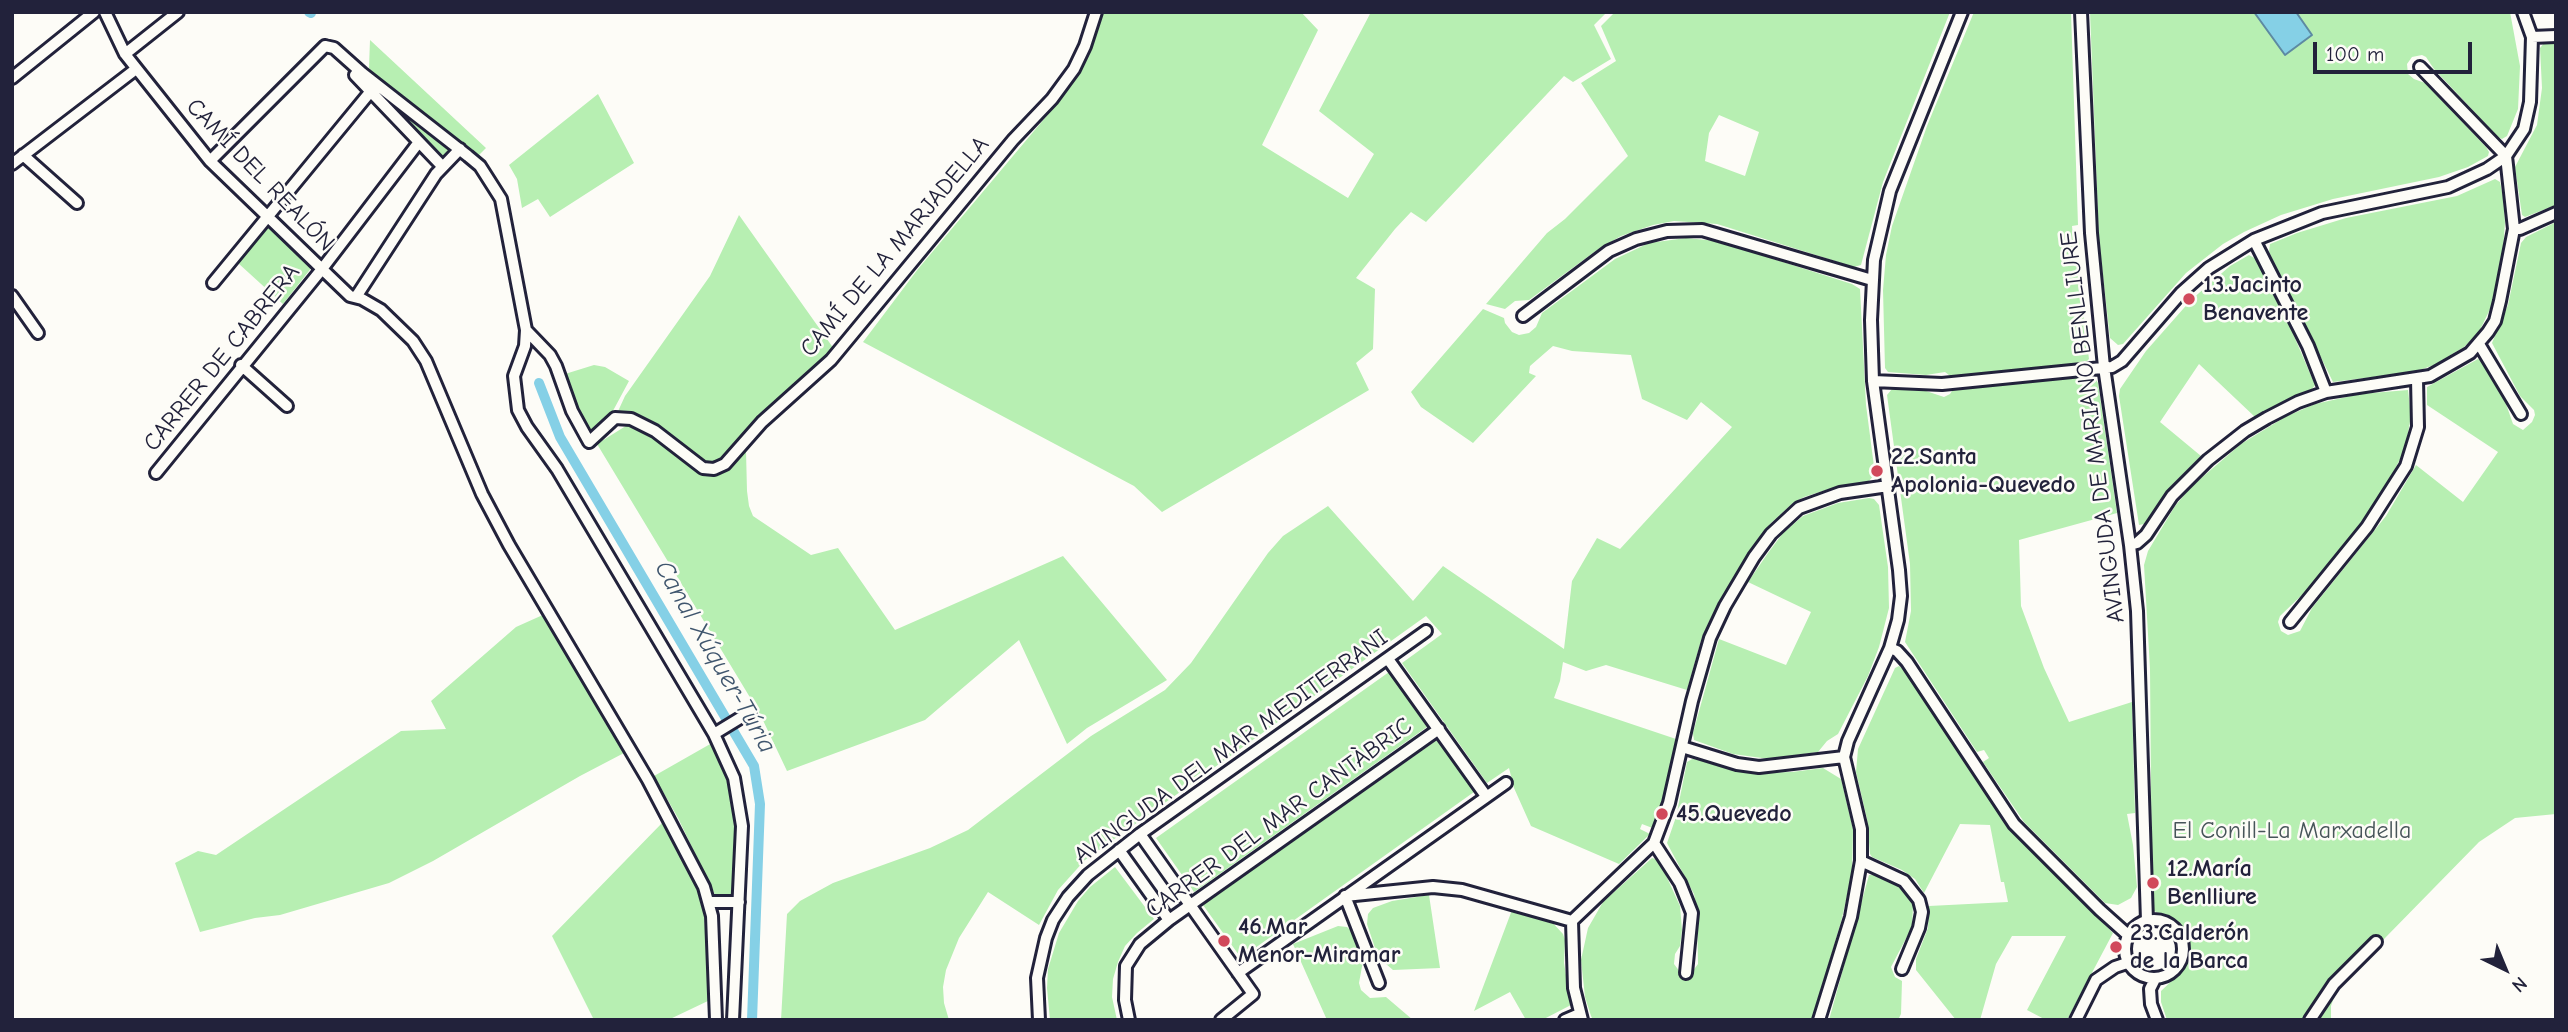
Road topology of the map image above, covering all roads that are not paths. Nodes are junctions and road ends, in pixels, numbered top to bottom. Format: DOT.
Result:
graph roads {
  1 [pos="94,12"];
  2 [pos="105,12"];
  3 [pos="178,12"];
  4 [pos="1096,12"];
  5 [pos="1962,12"];
  6 [pos="2081,12"];
  7 [pos="2523,12"];
  8 [pos="2556,36"];
  9 [pos="2532,37"];
  10 [pos="325,46"];
  11 [pos="125,54"];
  12 [pos="2420,67"];
  13 [pos="136,69"];
  14 [pos="12,78"];
  15 [pos="371,91"];
  16 [pos="419,142"];
  17 [pos="460,149"];
  18 [pos="23,155"];
  19 [pos="2506,156"];
  20 [pos="210,161"];
  21 [pos="12,164"];
  22 [pos="442,166"];
  23 [pos="77,203"];
  24 [pos="2556,213"];
  25 [pos="268,216"];
  26 [pos="2514,229"];
  27 [pos="2253,240"];
  28 [pos="322,269"];
  29 [pos="1872,280"];
  30 [pos="213,284"];
  31 [pos="12,296"];
  32 [pos="356,297"];
  33 [pos="1523,316"];
  34 [pos="526,330"];
  35 [pos="38,332"];
  36 [pos="2479,344"];
  37 [pos="242,365"];
  38 [pos="2104,367"];
  39 [pos="2417,379"];
  40 [pos="1873,381"];
  41 [pos="2326,392"];
  42 [pos="287,406"];
  43 [pos="2521,414"];
  44 [pos="156,473"];
  45 [pos="1888,486"];
  46 [pos="2130,545"];
  47 [pos="2290,622"];
  48 [pos="1426,631"];
  49 [pos="1890,648"];
  50 [pos="1388,659"];
  51 [pos="750,712"];
  52 [pos="1439,729"];
  53 [pos="714,734"];
  54 [pos="1682,747"];
  55 [pos="1844,757"];
  56 [pos="1506,783"];
  57 [pos="1486,796"];
  58 [pos="1140,834"];
  59 [pos="1654,843"];
  60 [pos="1119,850"];
  61 [pos="1861,861"];
  62 [pos="1345,896"];
  63 [pos="709,902"];
  64 [pos="740,902"];
  65 [pos="1190,905"];
  66 [pos="1169,920"];
  67 [pos="2147,920"];
  68 [pos="1572,921"];
  69 [pos="2128,935"];
  70 [pos="2376,942"];
  71 [pos="2127,963"];
  72 [pos="1902,969"];
  73 [pos="1238,973"];
  74 [pos="1686,973"];
  75 [pos="2155,979"];
  76 [pos="1379,983"];
  77 [pos="1581,1017"];
  78 [pos="1226,1018"];
  79 [pos="716,1020"];
  80 [pos="733,1020"];
  81 [pos="1039,1020"];
  82 [pos="1129,1020"];
  83 [pos="1565,1020"];
  84 [pos="1819,1020"];
  85 [pos="2076,1020"];
  86 [pos="2157,1020"];
  87 [pos="2310,1020"];
  1 -- 14 [label="street"];
  2 -- 11 [label="street, CAMÍ DEL REALÓN"];
  3 -- 11 [label="street"];
  4 -- 34 [label="street, CAMÍ DE LA MARJADELLA"];
  5 -- 29 [label="street"];
  6 -- 38 [label="street, AVINGUDA DE MARIANO BENLLIURE"];
  7 -- 9 [label="street"];
  8 -- 9 [label="street"];
  9 -- 19 [label="street"];
  10 -- 15 [label="street"];
  10 -- 17 [label="street"];
  10 -- 20 [label="street"];
  11 -- 13 [label="street, CAMÍ DEL REALÓN"];
  12 -- 19 [label="street"];
  13 -- 18 [label="street"];
  13 -- 20 [label="street, CAMÍ DEL REALÓN"];
  15 -- 16 [label="street"];
  15 -- 25 [label="street"];
  16 -- 22 [label="street"];
  16 -- 28 [label="street, CARRER DE CABRERA"];
  17 -- 22 [label="street"];
  17 -- 34 [label="street"];
  18 -- 21 [label="street"];
  18 -- 23 [label="street"];
  19 -- 26 [label="street"];
  19 -- 27 [label="street"];
  20 -- 25 [label="street, CAMÍ DEL REALÓN"];
  22 -- 32 [label="street"];
  24 -- 26 [label="street"];
  25 -- 28 [label="street, CAMÍ DEL REALÓN"];
  25 -- 30 [label="street"];
  26 -- 36 [label="street"];
  27 -- 38 [label="street"];
  27 -- 41 [label="street"];
  28 -- 32 [label="street, CAMÍ DEL REALÓN"];
  28 -- 37 [label="street, CARRER DE CABRERA"];
  29 -- 33 [label="street"];
  29 -- 40 [label="street"];
  31 -- 35 [label="street"];
  32 -- 63 [label="street, CAMÍ DEL REALÓN"];
  34 -- 53 [label="street"];
  36 -- 39 [label="street"];
  36 -- 43 [label="street"];
  37 -- 42 [label="street"];
  37 -- 44 [label="street, CARRER DE CABRERA"];
  38 -- 40 [label="street"];
  38 -- 46 [label="street, AVINGUDA DE MARIANO BENLLIURE"];
  39 -- 41 [label="street"];
  39 -- 47 [label="street"];
  40 -- 45 [label="street"];
  41 -- 46 [label="street"];
  45 -- 49 [label="street"];
  45 -- 54 [label="street"];
  46 -- 67 [label="street, AVINGUDA DE MARIANO BENLLIURE"];
  48 -- 50 [label="street, AVINGUDA DEL MAR MEDITERRANI"];
  49 -- 55 [label="street"];
  49 -- 69 [label="street"];
  50 -- 52 [label="street"];
  50 -- 58 [label="street, AVINGUDA DEL MAR MEDITERRANI"];
  51 -- 53 [label="street"];
  52 -- 57 [label="street"];
  52 -- 65 [label="street, CARRER DEL MAR CANTÀBRIC"];
  53 -- 64 [label="street"];
  54 -- 55 [label="street"];
  54 -- 59 [label="street"];
  55 -- 61 [label="street"];
  56 -- 57 [label="street"];
  57 -- 62 [label="street"];
  58 -- 60 [label="street, AVINGUDA DEL MAR MEDITERRANI"];
  58 -- 65 [label="street"];
  59 -- 68 [label="street"];
  59 -- 74 [label="street"];
  60 -- 66 [label="street"];
  60 -- 81 [label="street, AVINGUDA DEL MAR MEDITERRANI"];
  61 -- 72 [label="street"];
  61 -- 84 [label="street"];
  62 -- 68 [label="street"];
  62 -- 73 [label="street"];
  62 -- 76 [label="street"];
  63 -- 64 [label="street"];
  63 -- 79 [label="street, CAMÍ DEL REALÓN"];
  64 -- 80 [label="street"];
  65 -- 66 [label="street, CARRER DEL MAR CANTÀBRIC"];
  65 -- 73 [label="street"];
  66 -- 82 [label="street, CARRER DEL MAR CANTÀBRIC"];
  67 -- 69 [label="street"];
  67 -- 75 [label="street"];
  68 -- 77 [label="street"];
  69 -- 71 [label="street"];
  70 -- 87 [label="street"];
  71 -- 75 [label="street"];
  71 -- 85 [label="street"];
  73 -- 78 [label="street"];
  75 -- 86 [label="street"];
  77 -- 83 [label="street"];
}
